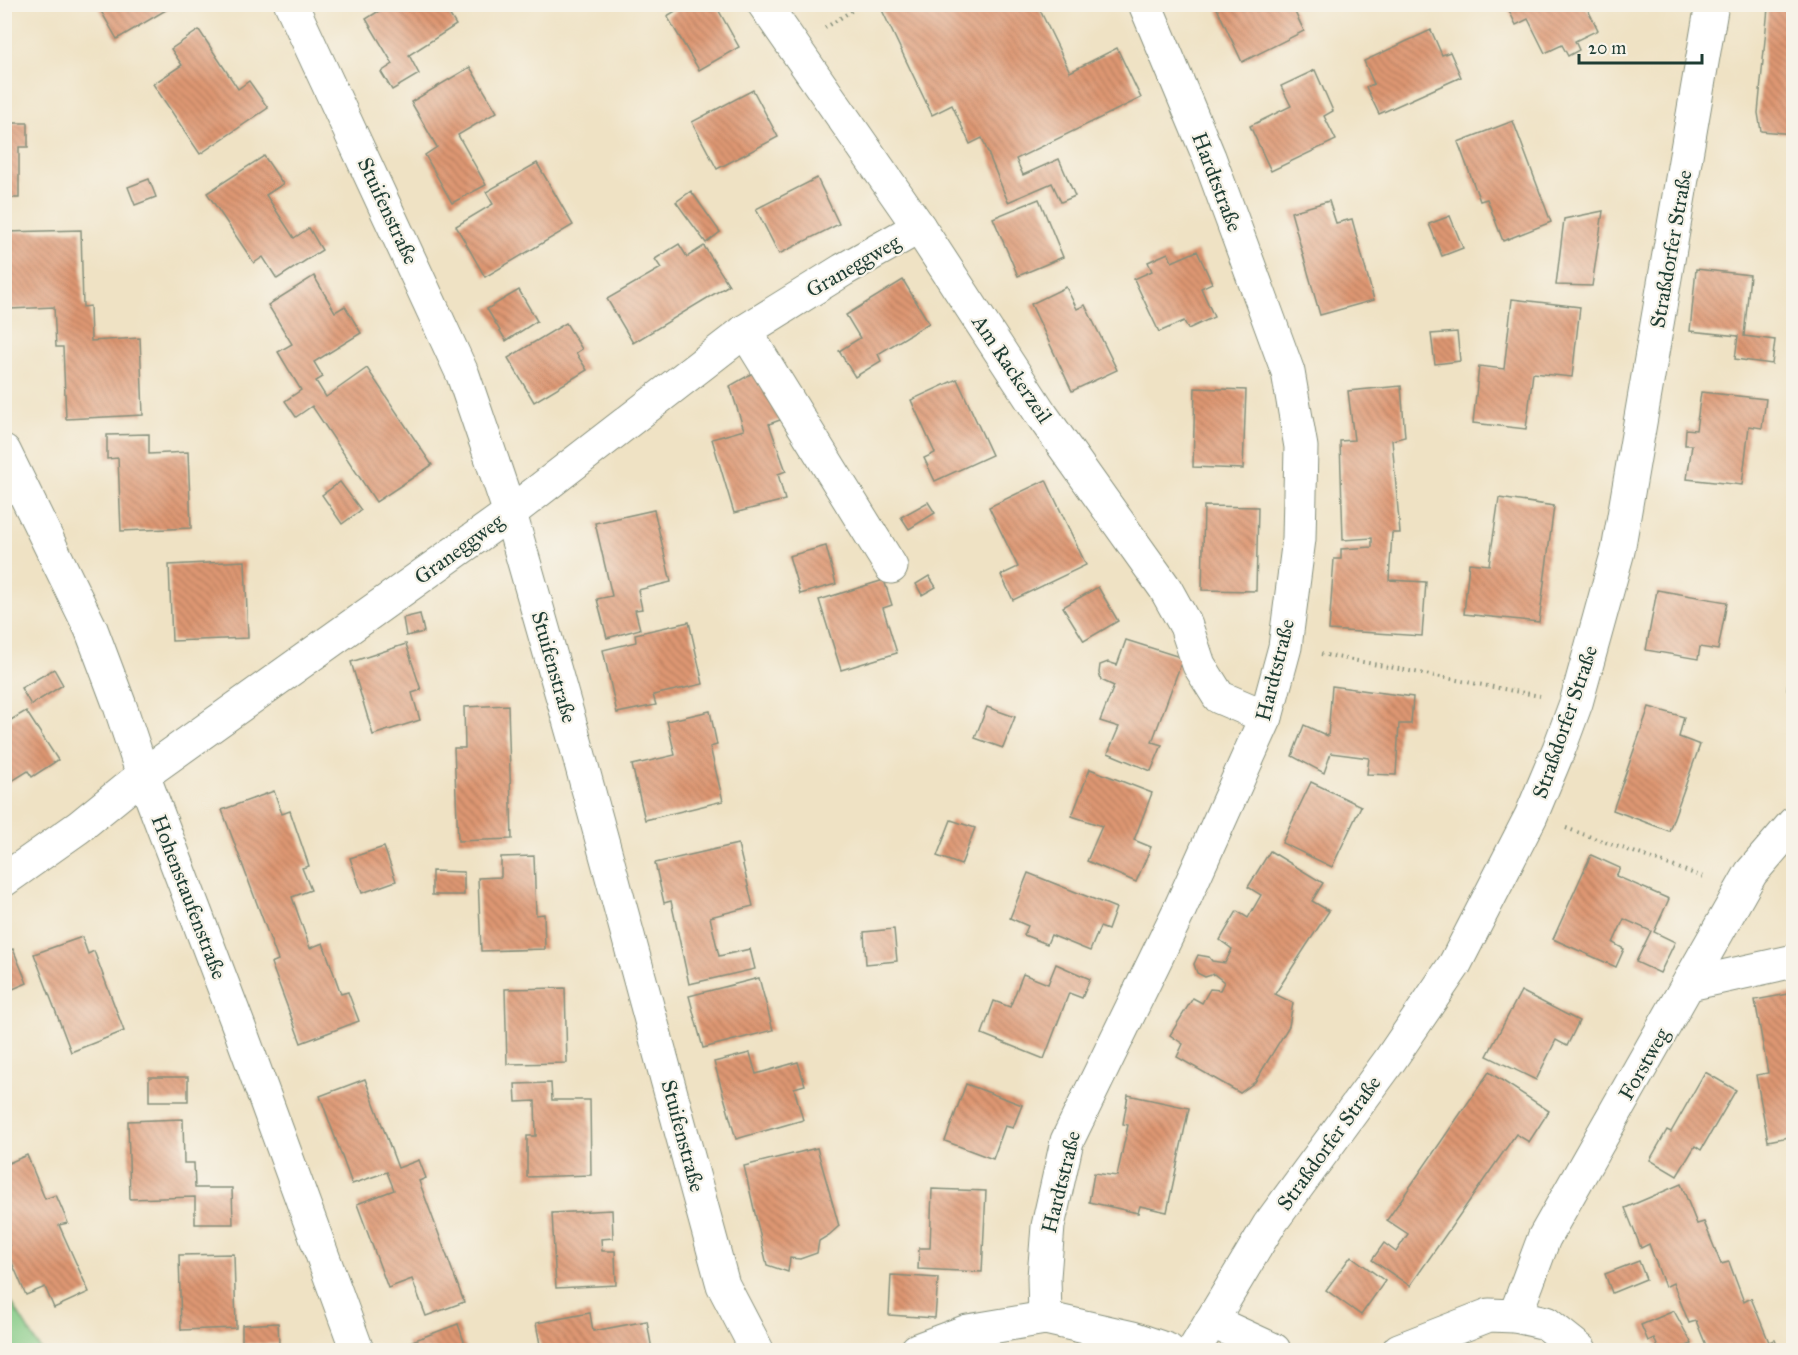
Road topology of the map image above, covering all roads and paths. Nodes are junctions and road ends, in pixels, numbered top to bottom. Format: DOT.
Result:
graph roads {
  1 [pos="291,4"];
  2 [pos="764,4"];
  3 [pos="1145,4"];
  4 [pos="1712,4"];
  5 [pos="919,227"];
  6 [pos="745,331"];
  7 [pos="4,452"];
  8 [pos="510,513"];
  9 [pos="891,567"];
  10 [pos="1285,647"];
  11 [pos="1576,703"];
  12 [pos="1266,717"];
  13 [pos="143,775"];
  14 [pos="1794,823"];
  15 [pos="1575,832"];
  16 [pos="1705,878"];
  17 [pos="4,880"];
  18 [pos="1794,961"];
  19 [pos="1690,984"];
  20 [pos="1515,1316"];
  21 [pos="1045,1318"];
  22 [pos="1211,1321"];
  23 [pos="357,1350"];
  24 [pos="757,1350"];
  25 [pos="917,1350"];
  26 [pos="1168,1350"];
  27 [pos="1194,1350"];
  28 [pos="1274,1350"];
  29 [pos="1399,1350"];
  30 [pos="1580,1350"];
  1 -- 8 [label="street, Stuifenstraße"];
  2 -- 5 [label="street, Am Rackerzeil"];
  3 -- 10 [label="street, Hardtstraße"];
  4 -- 11 [label="street, Straßdorfer Straße"];
  5 -- 6 [label="street, Graneggweg"];
  5 -- 12 [label="street, Am Rackerzeil"];
  6 -- 8 [label="street, Graneggweg"];
  6 -- 9 [label="street"];
  7 -- 13 [label="street, Hohenstaufenstraße"];
  8 -- 13 [label="street, Graneggweg"];
  8 -- 24 [label="street, Stuifenstraße"];
  10 -- 11 [label="path"];
  10 -- 12 [label="street, Hardtstraße"];
  11 -- 22 [label="street, Straßdorfer Straße"];
  12 -- 21 [label="street, Hardtstraße"];
  13 -- 17 [label="street, Graneggweg"];
  13 -- 23 [label="street, Hohenstaufenstraße"];
  14 -- 19 [label="street, Forstweg"];
  15 -- 16 [label="path"];
  18 -- 19 [label="street"];
  19 -- 20 [label="street, Forstweg"];
  20 -- 29 [label="street"];
  20 -- 30 [label="street"];
  21 -- 25 [label="street"];
  21 -- 26 [label="street"];
  22 -- 27 [label="street, Straßdorfer Straße"];
  22 -- 28 [label="street"];
}
